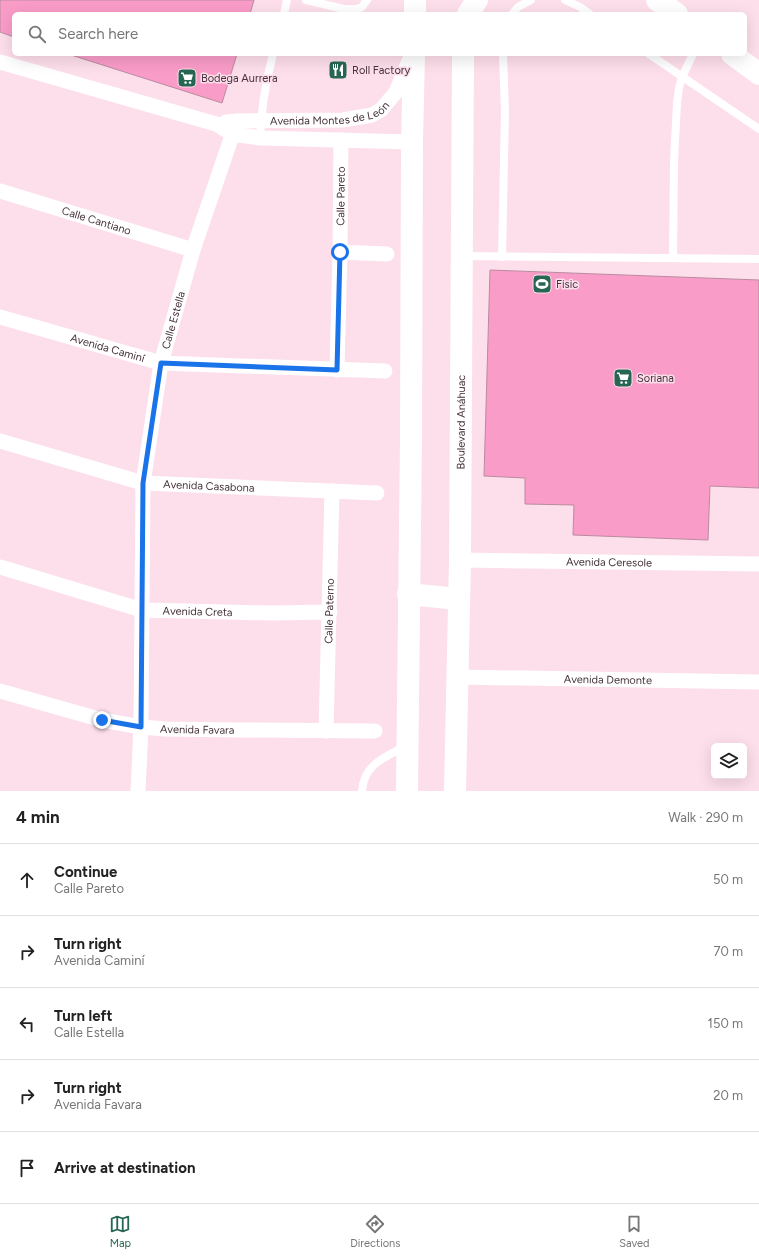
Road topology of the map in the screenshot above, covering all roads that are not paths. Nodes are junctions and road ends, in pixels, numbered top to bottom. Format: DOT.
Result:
graph roads {
  1 [pos="287,0"];
  2 [pos="306,0"];
  3 [pos="367,0"];
  4 [pos="415,0"];
  5 [pos="464,0"];
  6 [pos="477,0"];
  7 [pos="531,0"];
  8 [pos="565,0"];
  9 [pos="657,0"];
  10 [pos="284,12"];
  11 [pos="415,12"];
  12 [pos="464,12"];
  13 [pos="469,12"];
  14 [pos="514,12"];
  15 [pos="587,12"];
  16 [pos="674,12"];
  17 [pos="273,56"];
  18 [pos="412,56"];
  19 [pos="413,56"];
  20 [pos="463,56"];
  21 [pos="503,56"];
  22 [pos="652,56"];
  23 [pos="692,56"];
  24 [pos="735,56"];
  25 [pos="0,62"];
  26 [pos="759,74"];
  27 [pos="682,77"];
  28 [pos="261,121"];
  29 [pos="234,128"];
  30 [pos="759,129"];
  31 [pos="260,138"];
  32 [pos="341,140"];
  33 [pos="412,142"];
  34 [pos="0,191"];
  35 [pos="193,250"];
  36 [pos="340,252"];
  37 [pos="388,254"];
  38 [pos="462,256"];
  39 [pos="502,257"];
  40 [pos="672,257"];
  41 [pos="759,259"];
  42 [pos="0,317"];
  43 [pos="161,363"];
  44 [pos="337,370"];
  45 [pos="385,371"];
  46 [pos="0,441"];
  47 [pos="143,483"];
  48 [pos="332,491"];
  49 [pos="377,493"];
  50 [pos="460,560"];
  51 [pos="759,564"];
  52 [pos="0,567"];
  53 [pos="408,594"];
  54 [pos="459,599"];
  55 [pos="142,610"];
  56 [pos="330,612"];
  57 [pos="457,677"];
  58 [pos="759,682"];
  59 [pos="0,691"];
  60 [pos="141,727"];
  61 [pos="326,730"];
  62 [pos="374,731"];
  63 [pos="407,746"];
  64 [pos="138,791"];
  65 [pos="362,791"];
  66 [pos="407,791"];
  67 [pos="455,791"];
  1 -- 10 [label="lane"];
  2 -- 3 [label="lane"];
  4 -- 11 [label="street"];
  5 -- 12 [label="street"];
  6 -- 13 [label="street"];
  7 -- 14 [label="lane"];
  8 -- 15 [label="lane"];
  9 -- 16 [label="street"];
  17 -- 28 [label="lane"];
  18 -- 28 [label="street, Avenida Montes de León"];
  19 -- 33 [label="street"];
  20 -- 38 [label="street, Boulevard Anáhuac"];
  21 -- 39 [label="lane"];
  22 -- 27 [label="lane"];
  23 -- 27 [label="lane"];
  24 -- 26 [label="street"];
  25 -- 29 [label="street, Avenida Montes de León"];
  27 -- 30 [label="lane"];
  27 -- 40 [label="lane"];
  28 -- 29 [label="street, Avenida Montes de León"];
  28 -- 31 [label="lane"];
  29 -- 31 [label="street, Avenida Montes de León"];
  29 -- 35 [label="street, Calle Estella"];
  31 -- 32 [label="street, Avenida Montes de León"];
  32 -- 33 [label="street, Avenida Montes de León"];
  32 -- 36 [label="street, Calle Pareto"];
  33 -- 53 [label="street"];
  34 -- 35 [label="street, Calle Cantiano"];
  35 -- 43 [label="street, Calle Estella"];
  36 -- 37 [label="street"];
  36 -- 44 [label="street, Calle Pareto"];
  38 -- 39 [label="lane"];
  38 -- 50 [label="street, Boulevard Anáhuac"];
  39 -- 40 [label="lane"];
  40 -- 41 [label="lane"];
  42 -- 43 [label="street, Avenida Caminí"];
  43 -- 44 [label="street, Avenida Caminí"];
  43 -- 47 [label="street, Calle Estella"];
  44 -- 45 [label="street, Avenida Caminí"];
  46 -- 47 [label="street, Avenida Casabona"];
  47 -- 48 [label="street, Avenida Casabona"];
  47 -- 55 [label="street, Calle Estella"];
  48 -- 49 [label="street, Avenida Casabona"];
  48 -- 56 [label="street, Calle Paterno"];
  50 -- 51 [label="street, Avenida Ceresole"];
  50 -- 54 [label="street, Boulevard Anáhuac"];
  52 -- 55 [label="street, Avenida Creta"];
  53 -- 54 [label="street"];
  53 -- 63 [label="street"];
  54 -- 57 [label="street, Boulevard Anáhuac"];
  55 -- 56 [label="street, Avenida Creta"];
  55 -- 60 [label="street, Calle Estella"];
  56 -- 61 [label="street, Calle Paterno"];
  57 -- 58 [label="street, Avenida Demonte"];
  57 -- 67 [label="street, Boulevard Anáhuac"];
  59 -- 60 [label="street, Avenida Favara"];
  60 -- 61 [label="street, Avenida Favara"];
  60 -- 64 [label="street, Calle Estella"];
  61 -- 62 [label="street, Avenida Favara"];
  63 -- 65 [label="lane"];
  63 -- 66 [label="street"];
}
